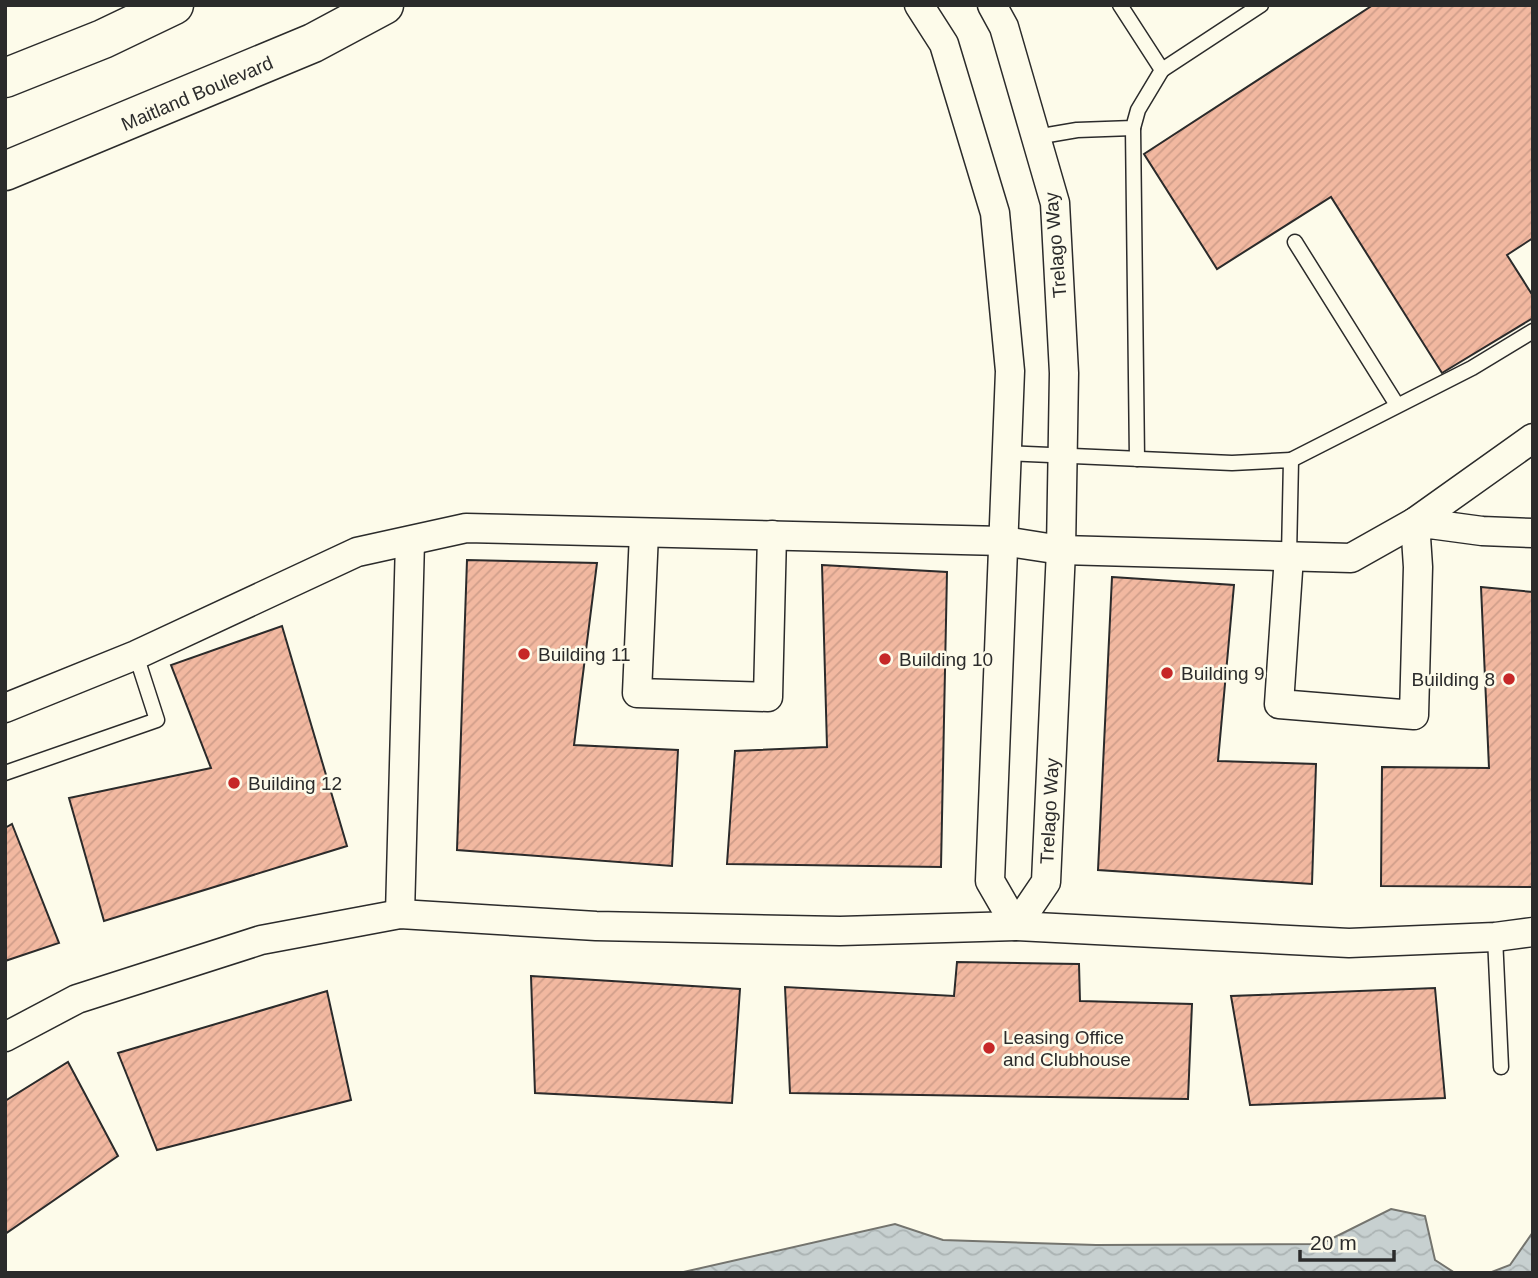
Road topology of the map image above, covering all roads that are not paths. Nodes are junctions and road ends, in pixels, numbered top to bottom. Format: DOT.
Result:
graph roads {
  1 [pos="174,5"];
  2 [pos="384,5"];
  3 [pos="919,5"];
  4 [pos="992,5"];
  5 [pos="1120,5"];
  6 [pos="1261,5"];
  7 [pos="1162,70"];
  8 [pos="5,78"];
  9 [pos="1133,128"];
  10 [pos="1036,138"];
  11 [pos="5,171"];
  12 [pos="1295,242"];
  13 [pos="1533,331"];
  14 [pos="1397,405"];
  15 [pos="1533,438"];
  16 [pos="1006,453"];
  17 [pos="1063,457"];
  18 [pos="1137,459"];
  19 [pos="1291,460"];
  20 [pos="1415,522"];
  21 [pos="644,533"];
  22 [pos="1533,533"];
  23 [pos="772,536"];
  24 [pos="410,541"];
  25 [pos="1003,541"];
  26 [pos="1061,550"];
  27 [pos="1289,556"];
  28 [pos="136,655"];
  29 [pos="5,708"];
  30 [pos="5,773"];
  31 [pos="400,914"];
  32 [pos="1016,926"];
  33 [pos="1533,932"];
  34 [pos="1495,937"];
  35 [pos="5,1037"];
  36 [pos="1501,1067"];
  1 -- 8 [label="main road"];
  2 -- 11 [label="main road, Maitland Boulevard"];
  3 -- 16 [label="street"];
  4 -- 10 [label="street, Trelago Way"];
  5 -- 7 [label="lane"];
  6 -- 7 [label="lane"];
  7 -- 9 [label="lane"];
  9 -- 10 [label="lane"];
  9 -- 18 [label="lane"];
  10 -- 17 [label="street, Trelago Way"];
  12 -- 14 [label="lane"];
  13 -- 14 [label="lane"];
  14 -- 19 [label="lane"];
  15 -- 20 [label="street"];
  16 -- 17 [label="lane"];
  16 -- 25 [label="street"];
  17 -- 18 [label="lane"];
  17 -- 26 [label="street, Trelago Way"];
  18 -- 19 [label="lane"];
  19 -- 27 [label="lane"];
  20 -- 22 [label="street"];
  20 -- 27 [label="street"];
  20 -- 27 [label="street"];
  21 -- 23 [label="street"];
  21 -- 23 [label="street"];
  21 -- 24 [label="street"];
  23 -- 25 [label="street"];
  24 -- 28 [label="street"];
  24 -- 31 [label="street"];
  25 -- 26 [label="street"];
  25 -- 32 [label="street"];
  26 -- 27 [label="street"];
  26 -- 32 [label="street, Trelago Way"];
  28 -- 29 [label="street"];
  28 -- 30 [label="lane"];
  31 -- 32 [label="street"];
  31 -- 35 [label="street"];
  32 -- 34 [label="street"];
  33 -- 34 [label="street"];
  34 -- 36 [label="lane"];
}
